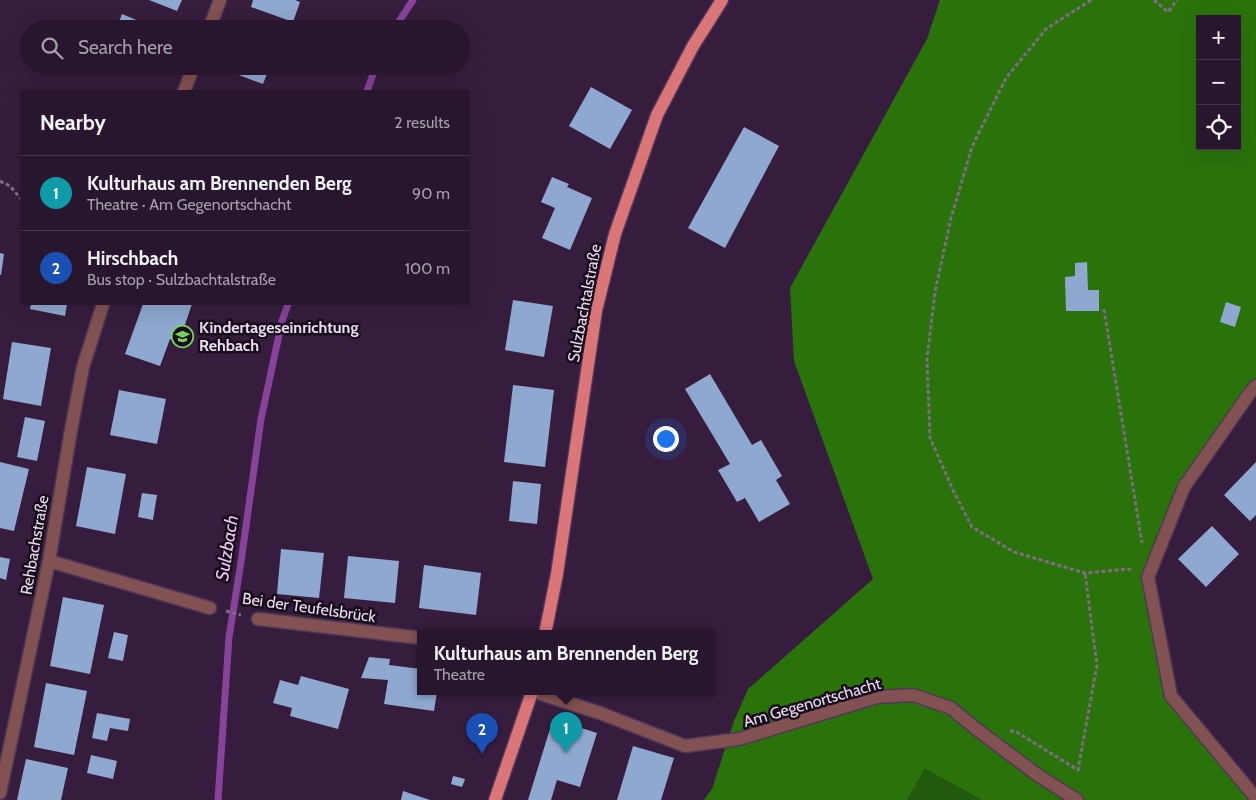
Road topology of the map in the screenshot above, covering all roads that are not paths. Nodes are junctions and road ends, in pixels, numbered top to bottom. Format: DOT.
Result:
graph roads {
  1 [pos="220,0"];
  2 [pos="722,0"];
  3 [pos="212,20"];
  4 [pos="190,75"];
  5 [pos="184,90"];
  6 [pos="103,305"];
  7 [pos="1256,386"];
  8 [pos="49,561"];
  9 [pos="210,608"];
  10 [pos="258,619"];
  11 [pos="546,630"];
  12 [pos="417,638"];
  13 [pos="532,695"];
  14 [pos="543,695"];
  15 [pos="0,793"];
  16 [pos="1256,798"];
  17 [pos="495,800"];
  18 [pos="1077,800"];
  1 -- 3 [label="street"];
  2 -- 11 [label="main road, Sulzbachtalstraße"];
  4 -- 5 [label="street"];
  6 -- 8 [label="street, Rehbachstraße"];
  7 -- 16 [label="street"];
  8 -- 9 [label="street"];
  8 -- 15 [label="street, Rehbachstraße"];
  10 -- 12 [label="street, Bei der Teufelsbrück"];
  13 -- 17 [label="main road"];
  14 -- 18 [label="street, Am Gegenortschacht"];
}
